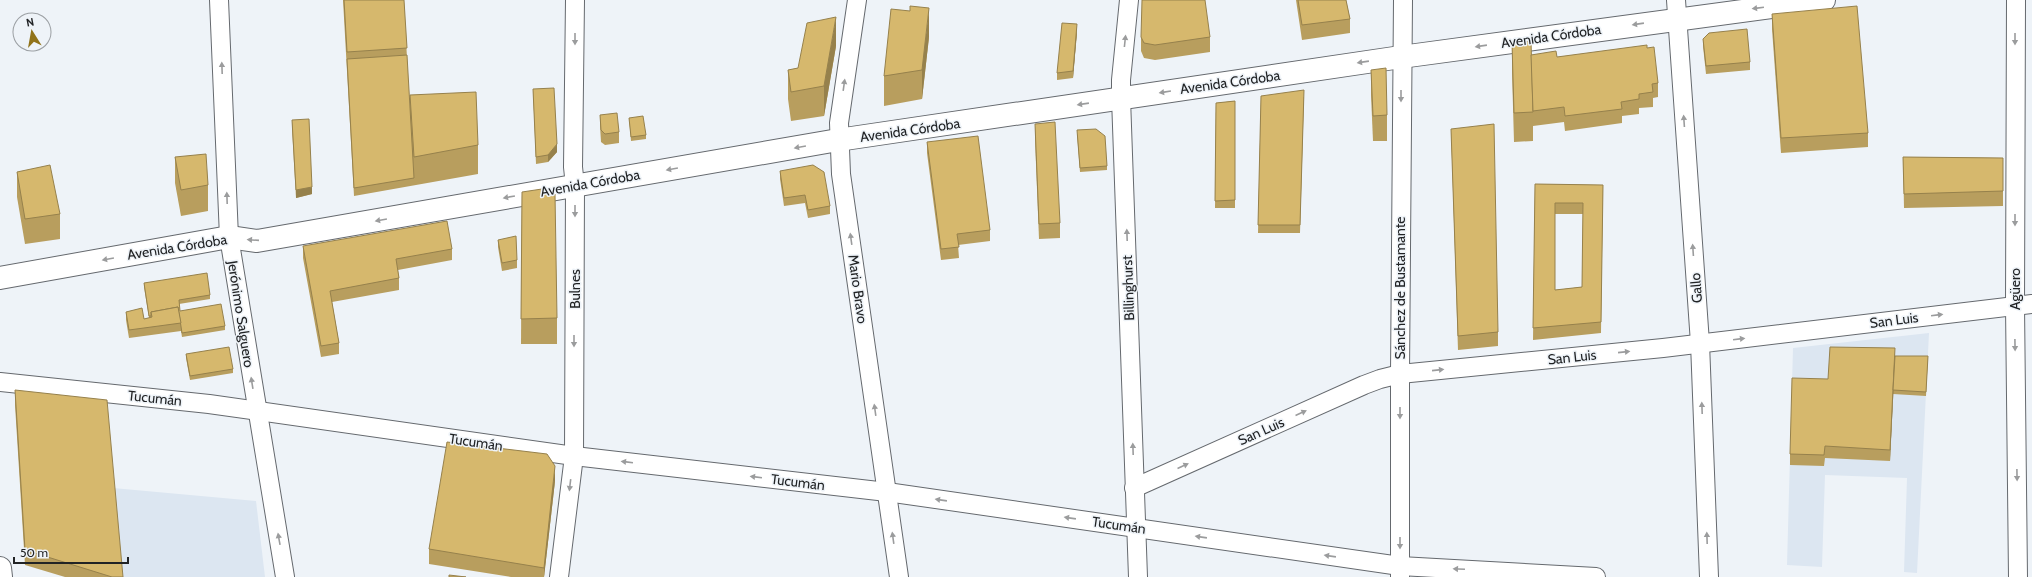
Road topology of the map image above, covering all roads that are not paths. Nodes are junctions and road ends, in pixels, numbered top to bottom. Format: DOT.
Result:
graph roads {
  1 [pos="219,0"];
  2 [pos="575,0"];
  3 [pos="857,0"];
  4 [pos="1129,0"];
  5 [pos="1403,0"];
  6 [pos="1824,0"];
  7 [pos="2016,0"];
  8 [pos="1676,9"];
  9 [pos="1401,57"];
  10 [pos="1121,98"];
  11 [pos="838,140"];
  12 [pos="575,186"];
  13 [pos="229,237"];
  14 [pos="0,278"];
  15 [pos="2023,305"];
  16 [pos="1700,343"];
  17 [pos="1400,374"];
  18 [pos="0,382"];
  19 [pos="257,411"];
  20 [pos="574,456"];
  21 [pos="1134,488"];
  22 [pos="887,492"];
  23 [pos="1136,528"];
  24 [pos="0,568"];
  25 [pos="1400,572"];
  26 [pos="0,575"];
  27 [pos="7,577"];
  28 [pos="285,577"];
  29 [pos="559,577"];
  30 [pos="899,577"];
  31 [pos="1138,577"];
  32 [pos="1596,577"];
  33 [pos="1709,577"];
  34 [pos="2018,577"];
  13 -- 1 [label="street, Jerónimo Salguero, one-way"];
  2 -- 12 [label="street, Bulnes, one-way"];
  11 -- 3 [label="street, Mario Bravo, one-way"];
  10 -- 4 [label="street, Billinghurst, one-way"];
  5 -- 9 [label="street, Sánchez de Bustamante"];
  6 -- 8 [label="main road, Avenida Córdoba, one-way"];
  7 -- 15 [label="street, Agüero, one-way"];
  8 -- 9 [label="main road, Avenida Córdoba, one-way"];
  16 -- 8 [label="street, Gallo, one-way"];
  9 -- 10 [label="main road, Avenida Córdoba, one-way"];
  9 -- 17 [label="street, Sánchez de Bustamante, one-way"];
  10 -- 11 [label="main road, Avenida Córdoba, one-way"];
  21 -- 10 [label="street, Billinghurst, one-way"];
  11 -- 12 [label="main road, Avenida Córdoba, one-way"];
  22 -- 11 [label="street, Mario Bravo, one-way"];
  12 -- 13 [label="main road, Avenida Córdoba, one-way"];
  12 -- 20 [label="street, Bulnes, one-way"];
  13 -- 14 [label="main road, Avenida Córdoba, one-way"];
  19 -- 13 [label="street, Jerónimo Salguero, one-way"];
  16 -- 15 [label="street, San Luis, one-way"];
  15 -- 34 [label="street, Agüero, one-way"];
  17 -- 16 [label="street, San Luis, one-way"];
  33 -- 16 [label="street, Gallo, one-way"];
  21 -- 17 [label="street, San Luis, one-way"];
  17 -- 25 [label="street, Sánchez de Bustamante, one-way"];
  18 -- 19 [label="street, Tucumán"];
  19 -- 20 [label="street, Tucumán"];
  28 -- 19 [label="street, Jerónimo Salguero, one-way"];
  22 -- 20 [label="street, Tucumán, one-way"];
  20 -- 29 [label="street, Bulnes, one-way"];
  21 -- 23 [label="street, Billinghurst"];
  23 -- 22 [label="street, Tucumán, one-way"];
  30 -- 22 [label="street, Mario Bravo, one-way"];
  25 -- 23 [label="street, Tucumán, one-way"];
  23 -- 31 [label="street, Billinghurst"];
  24 -- 26 [label="main road"];
  32 -- 25 [label="street, Tucumán, one-way"];
  26 -- 27 [label="street"];
}
